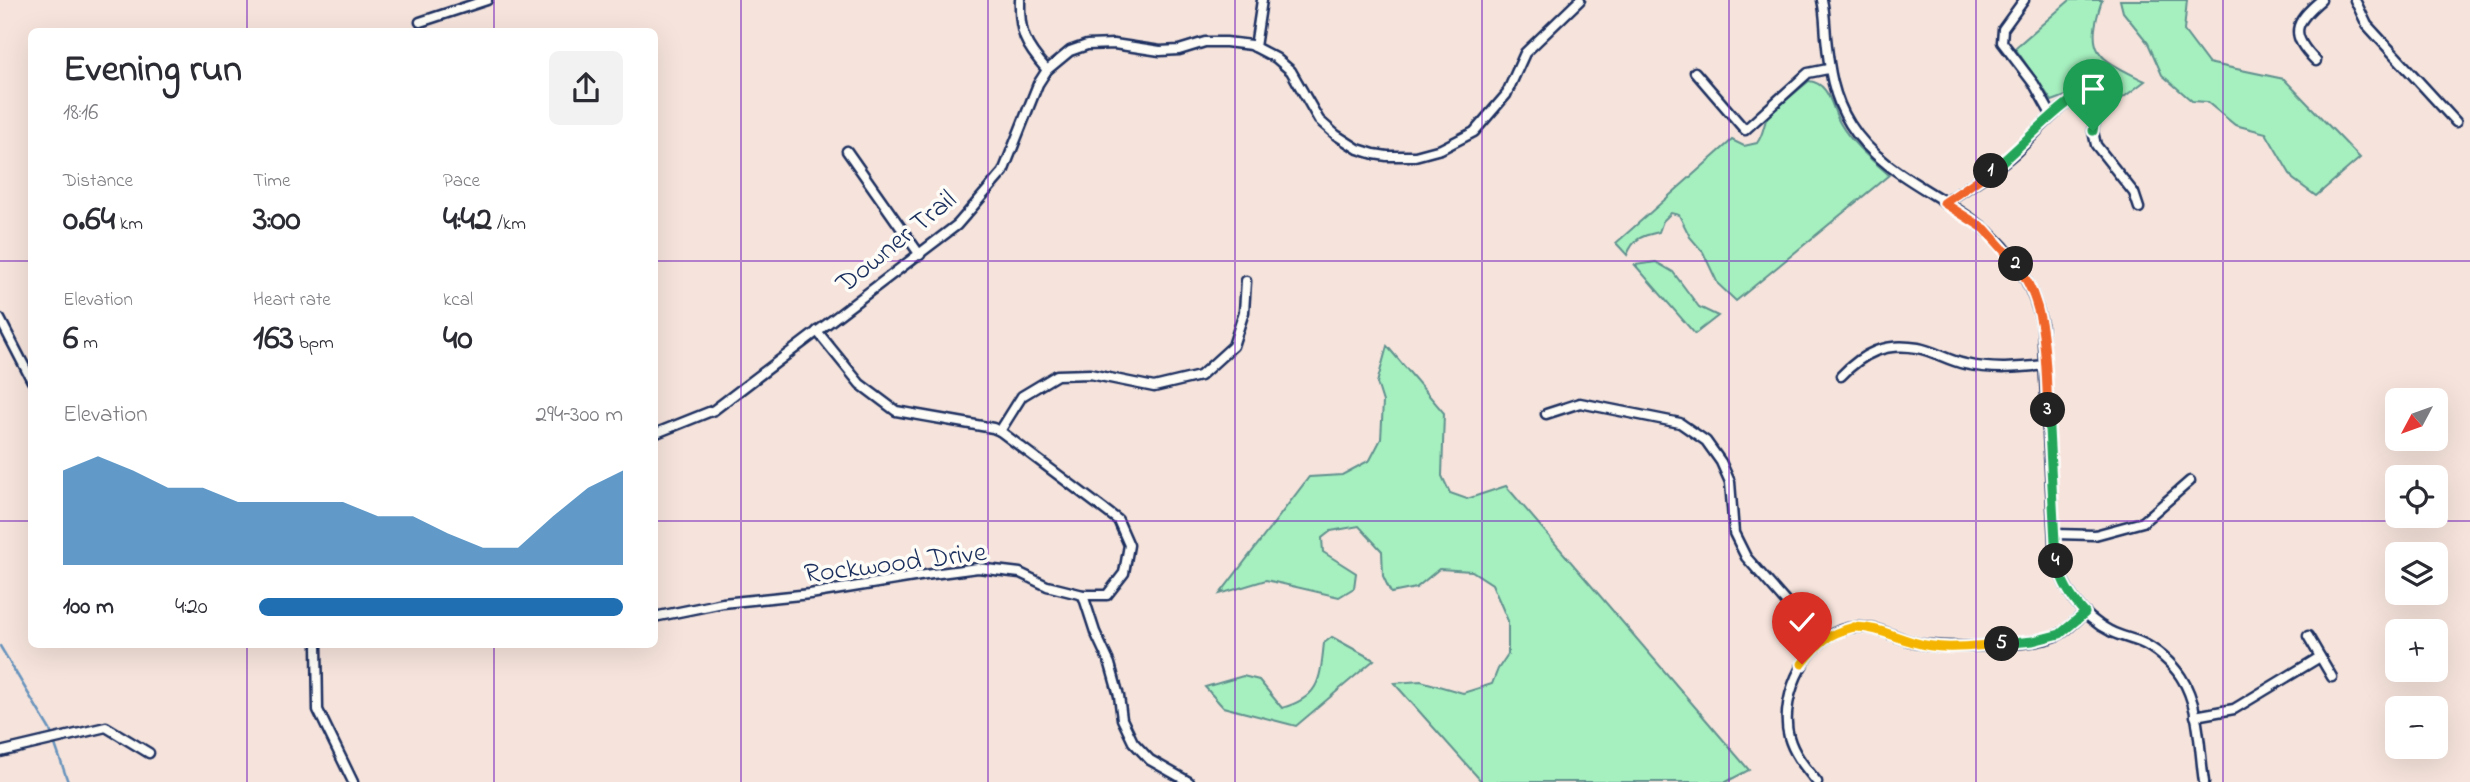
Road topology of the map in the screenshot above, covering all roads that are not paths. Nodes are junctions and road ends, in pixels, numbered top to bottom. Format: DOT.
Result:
graph roads {
  1 [pos="487,0"];
  2 [pos="1020,0"];
  3 [pos="1262,0"];
  4 [pos="1580,0"];
  5 [pos="1822,0"];
  6 [pos="2024,0"];
  7 [pos="2322,0"];
  8 [pos="2355,0"];
  9 [pos="420,22"];
  10 [pos="1255,47"];
  11 [pos="2316,61"];
  12 [pos="1828,69"];
  13 [pos="1047,70"];
  14 [pos="1695,72"];
  15 [pos="2052,116"];
  16 [pos="2456,122"];
  17 [pos="847,151"];
  18 [pos="1944,203"];
  19 [pos="2139,208"];
  20 [pos="920,255"];
  21 [pos="1246,281"];
  22 [pos="0,318"];
  23 [pos="817,331"];
  24 [pos="2046,365"];
  25 [pos="28,373"];
  26 [pos="1841,376"];
  27 [pos="1546,414"];
  28 [pos="1000,431"];
  29 [pos="658,432"];
  30 [pos="2190,481"];
  31 [pos="2055,534"];
  32 [pos="1083,595"];
  33 [pos="2085,613"];
  34 [pos="658,616"];
  35 [pos="2308,636"];
  36 [pos="1820,641"];
  37 [pos="317,648"];
  38 [pos="2320,657"];
  39 [pos="2332,677"];
  40 [pos="2195,716"];
  41 [pos="0,752"];
  42 [pos="149,753"];
  43 [pos="354,782"];
  44 [pos="1189,782"];
  45 [pos="1817,782"];
  46 [pos="2204,782"];
  1 -- 9 [label="street"];
  2 -- 13 [label="street"];
  3 -- 10 [label="street"];
  4 -- 10 [label="street, Downer Trail"];
  5 -- 12 [label="street"];
  6 -- 15 [label="street"];
  7 -- 11 [label="street"];
  8 -- 16 [label="street"];
  10 -- 13 [label="street, Downer Trail"];
  12 -- 14 [label="street"];
  12 -- 18 [label="street"];
  13 -- 20 [label="street, Downer Trail"];
  15 -- 18 [label="street"];
  15 -- 19 [label="street"];
  17 -- 20 [label="street"];
  18 -- 24 [label="street"];
  20 -- 23 [label="street, Downer Trail"];
  21 -- 28 [label="street"];
  22 -- 25 [label="street"];
  23 -- 28 [label="street, Rockwood Drive"];
  23 -- 29 [label="street, Downer Trail"];
  24 -- 26 [label="street"];
  24 -- 31 [label="street"];
  27 -- 36 [label="street"];
  28 -- 32 [label="street, Rockwood Drive"];
  30 -- 31 [label="street"];
  31 -- 33 [label="street"];
  32 -- 34 [label="street, Rockwood Drive"];
  32 -- 44 [label="street"];
  33 -- 36 [label="street"];
  33 -- 40 [label="street"];
  35 -- 38 [label="street"];
  36 -- 45 [label="street"];
  37 -- 43 [label="street"];
  38 -- 39 [label="street"];
  38 -- 40 [label="street"];
  40 -- 46 [label="street"];
  41 -- 42 [label="street"];
}
